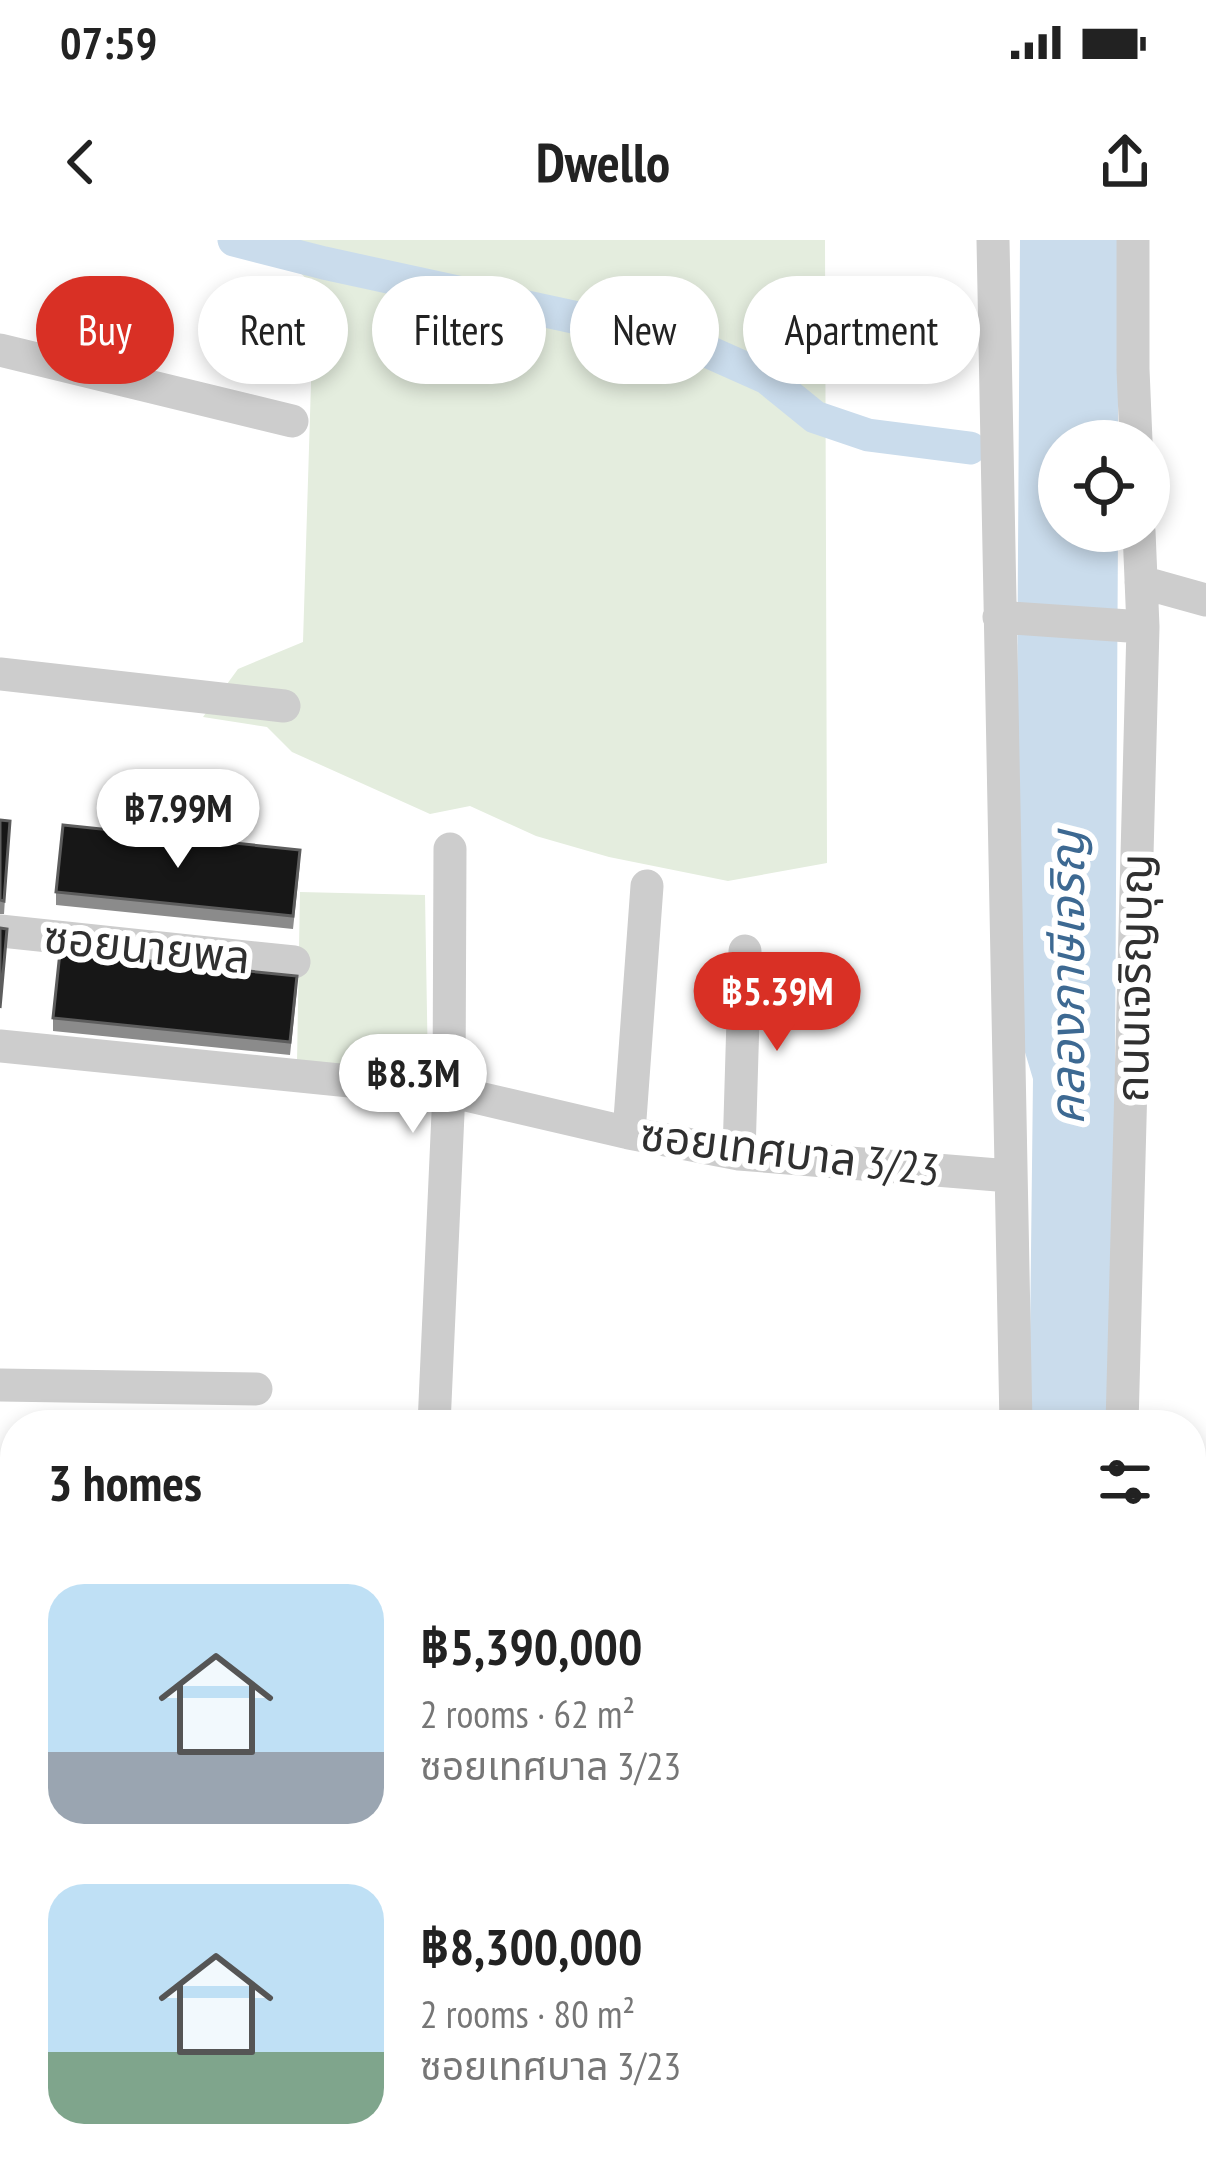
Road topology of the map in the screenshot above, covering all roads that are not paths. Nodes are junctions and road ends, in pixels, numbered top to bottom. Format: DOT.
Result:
graph roads {
  1 [pos="993,240"];
  2 [pos="1133,240"];
  3 [pos="0,350"];
  4 [pos="1135,420"];
  5 [pos="292,421"];
  6 [pos="1140,552"];
  7 [pos="1141,582"];
  8 [pos="1206,600"];
  9 [pos="1006,618"];
  10 [pos="1132,626"];
  11 [pos="0,674"];
  12 [pos="284,706"];
  13 [pos="450,849"];
  14 [pos="647,886"];
  15 [pos="0,932"];
  16 [pos="745,951"];
  17 [pos="294,962"];
  18 [pos="0,1046"];
  19 [pos="449,1091"];
  20 [pos="629,1133"];
  21 [pos="739,1154"];
  22 [pos="1010,1176"];
  23 [pos="0,1385"];
  24 [pos="256,1389"];
  25 [pos="435,1410"];
  26 [pos="1016,1410"];
  27 [pos="1122,1410"];
  1 -- 9 [label="street"];
  2 -- 4 [label="street"];
  3 -- 5 [label="street"];
  6 -- 7 [label="street, ถนนเจริญบุญ"];
  7 -- 8 [label="street"];
  7 -- 10 [label="street, ถนนเจริญบุญ"];
  9 -- 10 [label="street"];
  9 -- 22 [label="street"];
  10 -- 27 [label="street, ถนนเจริญบุญ"];
  11 -- 12 [label="street"];
  13 -- 19 [label="street"];
  14 -- 20 [label="street"];
  15 -- 17 [label="street, ซอยนายพล"];
  16 -- 21 [label="street"];
  18 -- 19 [label="street, ซอยเทศบาล 3/23"];
  19 -- 20 [label="street, ซอยเทศบาล 3/23"];
  19 -- 25 [label="street"];
  20 -- 21 [label="street, ซอยเทศบาล 3/23"];
  21 -- 22 [label="street, ซอยเทศบาล 3/23"];
  22 -- 26 [label="street"];
  23 -- 24 [label="street"];
}
